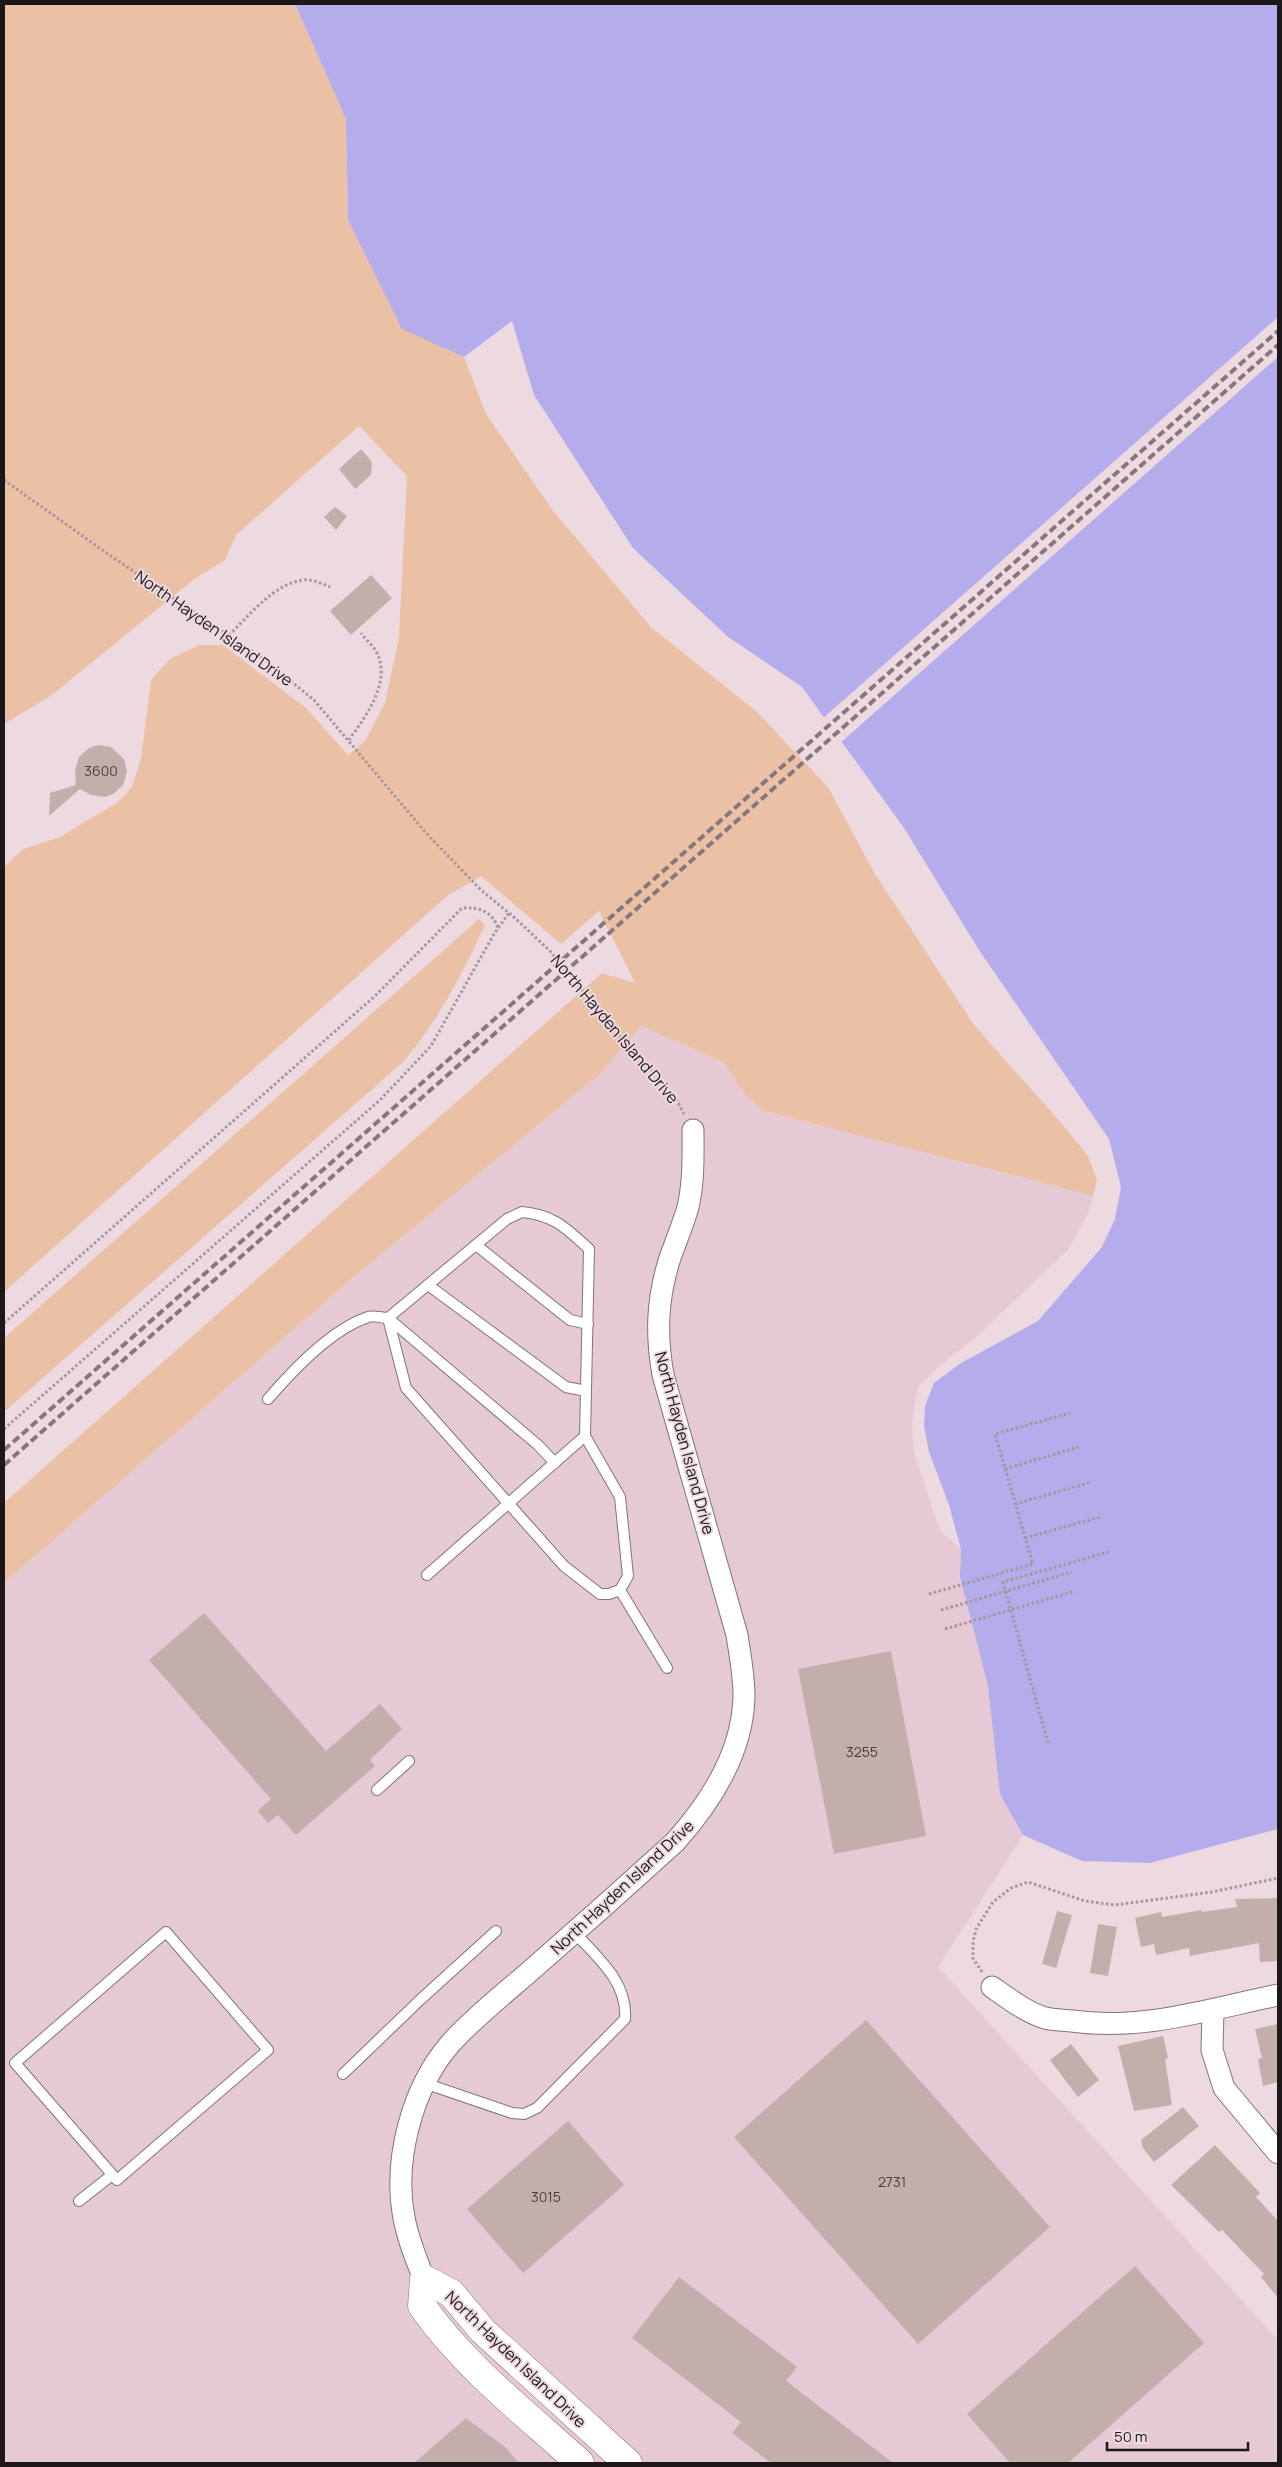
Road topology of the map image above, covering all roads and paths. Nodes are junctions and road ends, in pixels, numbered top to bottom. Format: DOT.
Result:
graph roads {
  1 [pos="4,480"];
  2 [pos="330,586"];
  3 [pos="361,633"];
  4 [pos="229,635"];
  5 [pos="349,740"];
  6 [pos="509,913"];
  7 [pos="498,928"];
  8 [pos="692,1130"];
  9 [pos="476,1245"];
  10 [pos="428,1285"];
  11 [pos="388,1318"];
  12 [pos="4,1323"];
  13 [pos="588,1324"];
  14 [pos="586,1391"];
  15 [pos="268,1399"];
  16 [pos="1070,1413"];
  17 [pos="4,1429"];
  18 [pos="585,1436"];
  19 [pos="1079,1447"];
  20 [pos="555,1463"];
  21 [pos="1005,1468"];
  22 [pos="1089,1482"];
  23 [pos="508,1504"];
  24 [pos="1015,1504"];
  25 [pos="1100,1516"];
  26 [pos="1026,1538"];
  27 [pos="1109,1552"];
  28 [pos="1072,1572"];
  29 [pos="427,1575"];
  30 [pos="620,1590"];
  31 [pos="1075,1591"];
  32 [pos="929,1594"];
  33 [pos="941,1610"];
  34 [pos="945,1629"];
  35 [pos="667,1668"];
  36 [pos="1048,1743"];
  37 [pos="408,1761"];
  38 [pos="377,1790"];
  39 [pos="1278,1878"];
  40 [pos="496,1931"];
  41 [pos="574,1932"];
  42 [pos="992,1987"];
  43 [pos="1278,1995"];
  44 [pos="1213,2011"];
  45 [pos="343,2074"];
  46 [pos="424,2083"];
  47 [pos="1278,2153"];
  48 [pos="112,2175"];
  49 [pos="79,2201"];
  50 [pos="424,2278"];
  51 [pos="580,2463"];
  52 [pos="628,2463"];
  1 -- 4 [label="path, North Hayden Island Drive"];
  2 -- 4 [label="path"];
  3 -- 5 [label="path"];
  4 -- 5 [label="path, North Hayden Island Drive"];
  5 -- 6 [label="path, North Hayden Island Drive"];
  6 -- 7 [label="path"];
  6 -- 8 [label="path, North Hayden Island Drive"];
  7 -- 12 [label="path"];
  7 -- 17 [label="path"];
  8 -- 41 [label="street, North Hayden Island Drive"];
  9 -- 10 [label="lane"];
  9 -- 13 [label="lane"];
  9 -- 13 [label="lane"];
  10 -- 11 [label="lane"];
  10 -- 14 [label="lane"];
  11 -- 15 [label="lane"];
  11 -- 20 [label="lane"];
  11 -- 23 [label="lane"];
  13 -- 14 [label="lane"];
  14 -- 18 [label="lane"];
  16 -- 21 [label="path"];
  18 -- 20 [label="lane"];
  18 -- 30 [label="lane"];
  19 -- 21 [label="path"];
  20 -- 23 [label="lane"];
  21 -- 24 [label="path"];
  22 -- 24 [label="path"];
  23 -- 29 [label="lane"];
  23 -- 30 [label="lane"];
  24 -- 26 [label="path"];
  25 -- 26 [label="path"];
  26 -- 32 [label="path"];
  27 -- 36 [label="path"];
  28 -- 33 [label="path"];
  30 -- 35 [label="lane"];
  31 -- 34 [label="path"];
  37 -- 38 [label="lane"];
  39 -- 42 [label="path"];
  40 -- 45 [label="lane"];
  41 -- 46 [label="street, North Hayden Island Drive"];
  41 -- 46 [label="lane"];
  42 -- 44 [label="street"];
  43 -- 44 [label="street"];
  44 -- 47 [label="street"];
  46 -- 50 [label="street, North Hayden Island Drive"];
  48 -- 48 [label="lane"];
  48 -- 49 [label="lane"];
  50 -- 51 [label="street, North Hayden Island Drive"];
  50 -- 52 [label="street, North Hayden Island Drive"];
}
